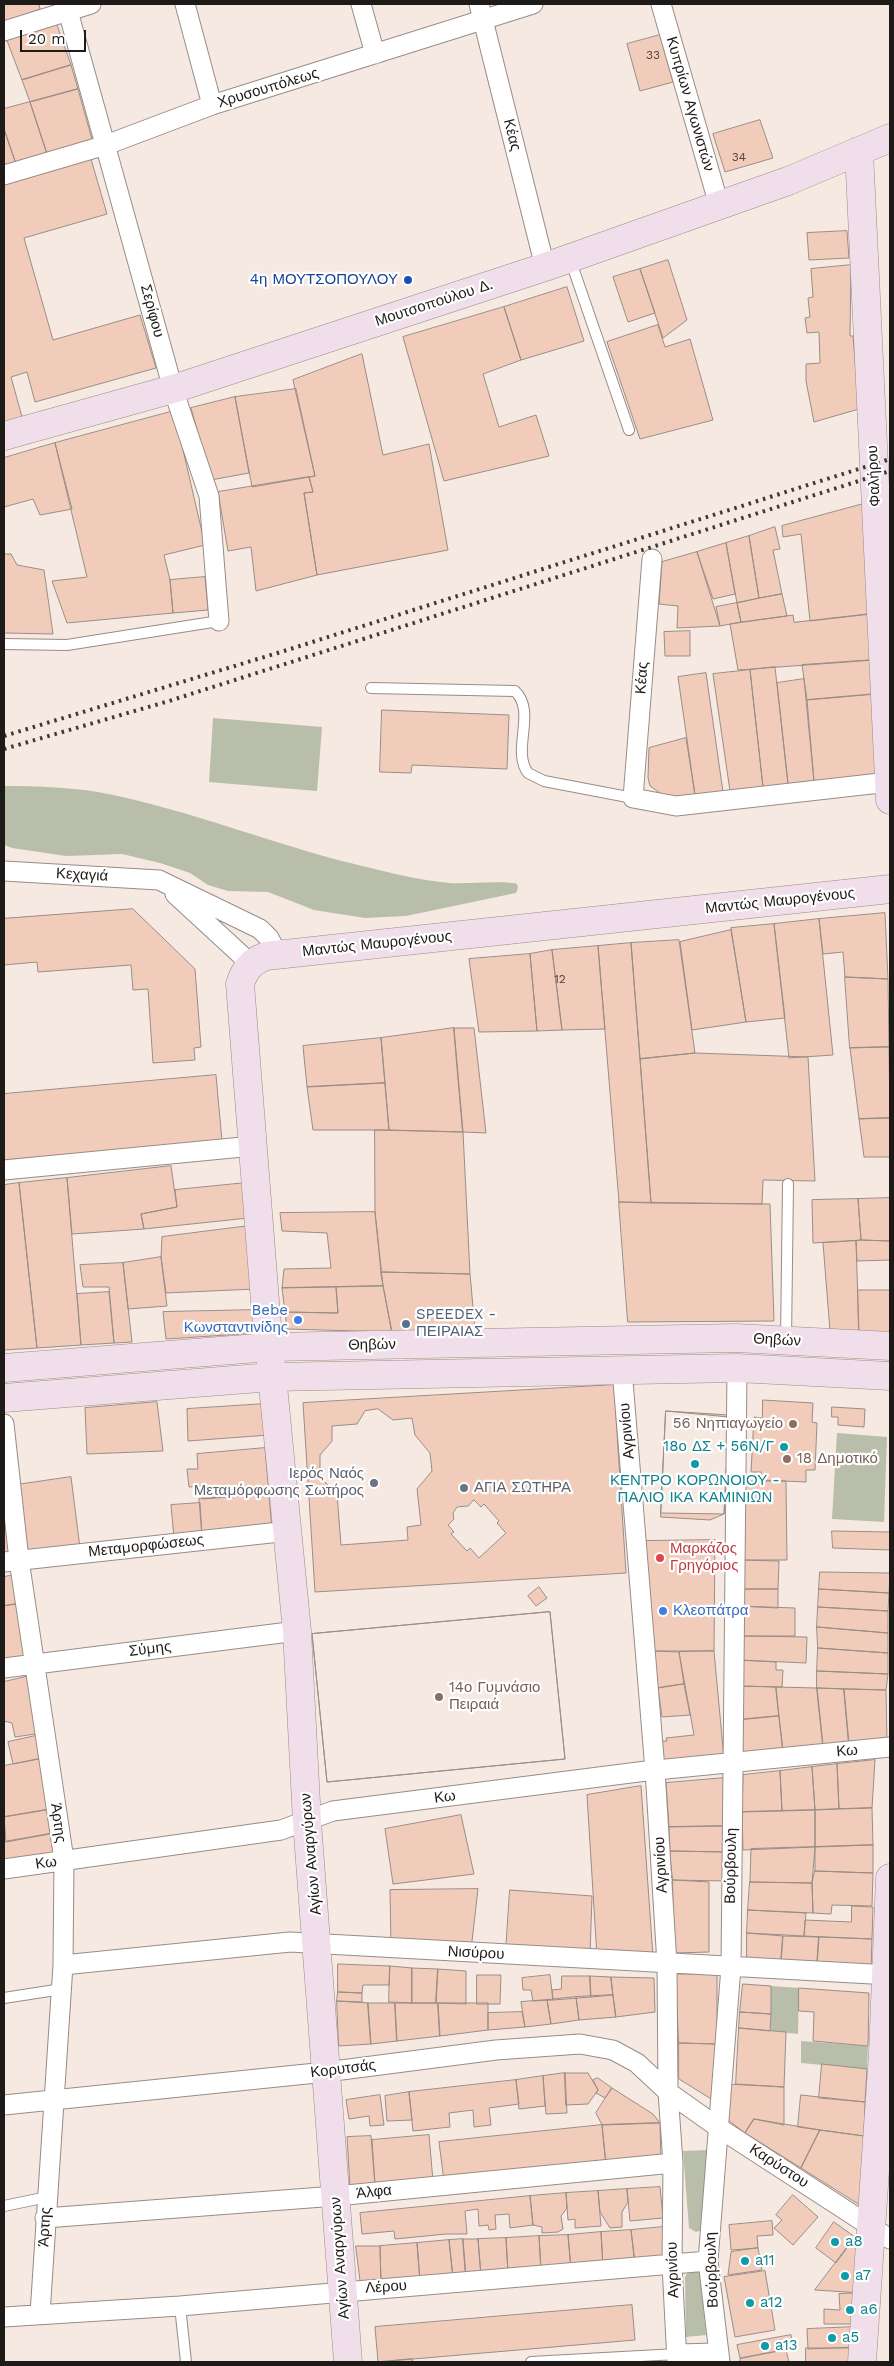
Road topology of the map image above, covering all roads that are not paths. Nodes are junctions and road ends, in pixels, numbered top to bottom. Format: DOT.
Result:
graph roads {
  1 [pos="91,4"];
  2 [pos="185,4"];
  3 [pos="361,4"];
  4 [pos="533,4"];
  5 [pos="662,4"];
  6 [pos="67,8"];
  7 [pos="481,11"];
  8 [pos="4,31"];
  9 [pos="375,54"];
  10 [pos="212,105"];
  11 [pos="890,138"];
  12 [pos="106,145"];
  13 [pos="859,152"];
  14 [pos="4,174"];
  15 [pos="720,205"];
  16 [pos="558,263"];
  17 [pos="173,389"];
  18 [pos="628,430"];
  19 [pos="4,436"];
  20 [pos="652,559"];
  21 [pos="219,621"];
  22 [pos="4,644"];
  23 [pos="371,688"];
  24 [pos="890,791"];
  25 [pos="633,798"];
  26 [pos="4,871"];
  27 [pos="159,880"];
  28 [pos="890,889"];
  29 [pos="278,955"];
  30 [pos="251,964"];
  31 [pos="253,1146"];
  32 [pos="4,1170"];
  33 [pos="788,1184"];
  34 [pos="786,1341"];
  35 [pos="890,1346"];
  36 [pos="270,1347"];
  37 [pos="4,1368"];
  38 [pos="737,1368"];
  39 [pos="622,1369"];
  40 [pos="890,1376"];
  41 [pos="272,1377"];
  42 [pos="4,1398"];
  43 [pos="4,1424"];
  44 [pos="288,1531"];
  45 [pos="11,1561"];
  46 [pos="297,1631"];
  47 [pos="35,1664"];
  48 [pos="4,1668"];
  49 [pos="890,1747"];
  50 [pos="732,1762"];
  51 [pos="655,1770"];
  52 [pos="307,1822"];
  53 [pos="64,1860"];
  54 [pos="4,1869"];
  55 [pos="890,1878"];
  56 [pos="318,1943"];
  57 [pos="667,1964"];
  58 [pos="63,1965"];
  59 [pos="730,1967"];
  60 [pos="888,1975"];
  61 [pos="62,1989"];
  62 [pos="4,1998"];
  63 [pos="887,2055"];
  64 [pos="326,2072"];
  65 [pos="668,2092"];
  66 [pos="53,2101"];
  67 [pos="4,2105"];
  68 [pos="719,2128"];
  69 [pos="673,2163"];
  70 [pos="336,2196"];
  71 [pos="47,2197"];
  72 [pos="4,2206"];
  73 [pos="45,2218"];
  74 [pos="881,2233"];
  75 [pos="708,2261"];
  76 [pos="672,2265"];
  77 [pos="341,2291"];
  78 [pos="180,2306"];
  79 [pos="40,2314"];
  80 [pos="4,2317"];
  81 [pos="677,2358"];
  82 [pos="719,2358"];
  83 [pos="601,2360"];
  84 [pos="186,2362"];
  85 [pos="348,2362"];
  86 [pos="531,2362"];
  87 [pos="862,2362"];
  1 -- 6 [label="street"];
  2 -- 10 [label="street"];
  3 -- 9 [label="street"];
  4 -- 7 [label="street, Χρυσουπόλεως"];
  5 -- 15 [label="street, Κυπρίων Αγωνιστών"];
  6 -- 8 [label="street"];
  6 -- 12 [label="street, Σερίφου"];
  7 -- 9 [label="street, Χρυσουπόλεως"];
  7 -- 16 [label="street, Κέας"];
  9 -- 10 [label="street, Χρυσουπόλεως"];
  10 -- 12 [label="street, Χρυσουπόλεως"];
  11 -- 13 [label="street, Μουτσοπούλου Δ."];
  12 -- 14 [label="street, Χρυσουπόλεως"];
  12 -- 17 [label="street, Σερίφου"];
  13 -- 15 [label="street, Μουτσοπούλου Δ."];
  13 -- 24 [label="street, Φαλήρου"];
  15 -- 16 [label="street, Μουτσοπούλου Δ."];
  16 -- 17 [label="street, Μουτσοπούλου Δ."];
  16 -- 18 [label="lane, Κέας"];
  17 -- 19 [label="street, Μουτσοπούλου Δ."];
  17 -- 21 [label="street, Σερίφου"];
  20 -- 25 [label="street, Κέας"];
  21 -- 22 [label="lane"];
  23 -- 25 [label="lane"];
  24 -- 25 [label="street"];
  26 -- 27 [label="street, Κεχαγιά"];
  27 -- 29 [label="street, Κεχαγιά"];
  27 -- 30 [label="street"];
  28 -- 29 [label="street, Μαντώς Μαυρογένους"];
  29 -- 30 [label="street, Μαντώς Μαυρογένους"];
  30 -- 31 [label="street"];
  31 -- 32 [label="street"];
  31 -- 36 [label="street"];
  33 -- 34 [label="lane"];
  34 -- 35 [label="street, Θηβών"];
  34 -- 36 [label="street, Θηβών"];
  36 -- 37 [label="street, Θηβών"];
  36 -- 41 [label="street, Αγίων Αναργύρων"];
  38 -- 39 [label="street, Θηβών"];
  38 -- 40 [label="street, Θηβών"];
  38 -- 50 [label="street, Βούρβουλη"];
  39 -- 41 [label="street, Θηβών"];
  39 -- 51 [label="street, Αγρινίου"];
  41 -- 42 [label="street, Θηβών"];
  41 -- 44 [label="street, Αγίων Αναργύρων"];
  43 -- 45 [label="street, Άρτης"];
  44 -- 45 [label="street, Μεταμορφώσεως"];
  44 -- 46 [label="street, Αγίων Αναργύρων"];
  45 -- 47 [label="street, Άρτης"];
  46 -- 47 [label="street, Σύμης"];
  46 -- 52 [label="street, Αγίων Αναργύρων"];
  47 -- 48 [label="street, Σύμης"];
  47 -- 53 [label="street, Άρτης"];
  49 -- 50 [label="street, Κω"];
  50 -- 51 [label="street, Κω"];
  50 -- 59 [label="street, Βούρβουλη"];
  51 -- 52 [label="street, Κω"];
  51 -- 57 [label="street, Αγρινίου"];
  52 -- 53 [label="street, Κω"];
  52 -- 56 [label="street, Αγίων Αναργύρων"];
  53 -- 54 [label="street, Κω"];
  53 -- 58 [label="street, Άρτης"];
  55 -- 60 [label="street"];
  56 -- 57 [label="street, Νισύρου"];
  56 -- 58 [label="street, Νισύρου"];
  56 -- 64 [label="street, Αγίων Αναργύρων"];
  57 -- 59 [label="street, Νισύρου"];
  57 -- 65 [label="street, Αγρινίου"];
  58 -- 61 [label="street, Άρτης"];
  59 -- 60 [label="street, Νισύρου"];
  59 -- 68 [label="street, Βούρβουλη"];
  60 -- 63 [label="street"];
  61 -- 62 [label="lane"];
  61 -- 66 [label="street, Άρτης"];
  63 -- 74 [label="street"];
  64 -- 65 [label="street, Κορυτσάς"];
  64 -- 66 [label="street, Κορυτσάς"];
  64 -- 70 [label="street, Αγίων Αναργύρων"];
  65 -- 68 [label="street, Καρύστου"];
  65 -- 69 [label="street, Αγρινίου"];
  66 -- 67 [label="street, Κορυτσάς"];
  66 -- 71 [label="street, Άρτης"];
  68 -- 74 [label="street, Καρύστου"];
  68 -- 75 [label="street, Βούρβουλη"];
  69 -- 70 [label="street, Άλφα"];
  69 -- 76 [label="street, Αγρινίου"];
  70 -- 73 [label="street, Άλφα"];
  70 -- 77 [label="street, Αγίων Αναργύρων"];
  71 -- 72 [label="lane"];
  71 -- 73 [label="street, Άρτης"];
  73 -- 79 [label="street, Άρτης"];
  74 -- 87 [label="street"];
  75 -- 76 [label="street, Λέρου"];
  75 -- 82 [label="street, Βούρβουλη"];
  76 -- 77 [label="street, Λέρου"];
  76 -- 81 [label="street, Αγρινίου"];
  77 -- 78 [label="street, Λέρου"];
  77 -- 85 [label="street, Αγίων Αναργύρων"];
  78 -- 79 [label="street, Λέρου"];
  78 -- 84 [label="lane"];
  79 -- 80 [label="street, Λέρου"];
  81 -- 82 [label="street"];
  81 -- 83 [label="lane"];
  83 -- 86 [label="lane"];
}
